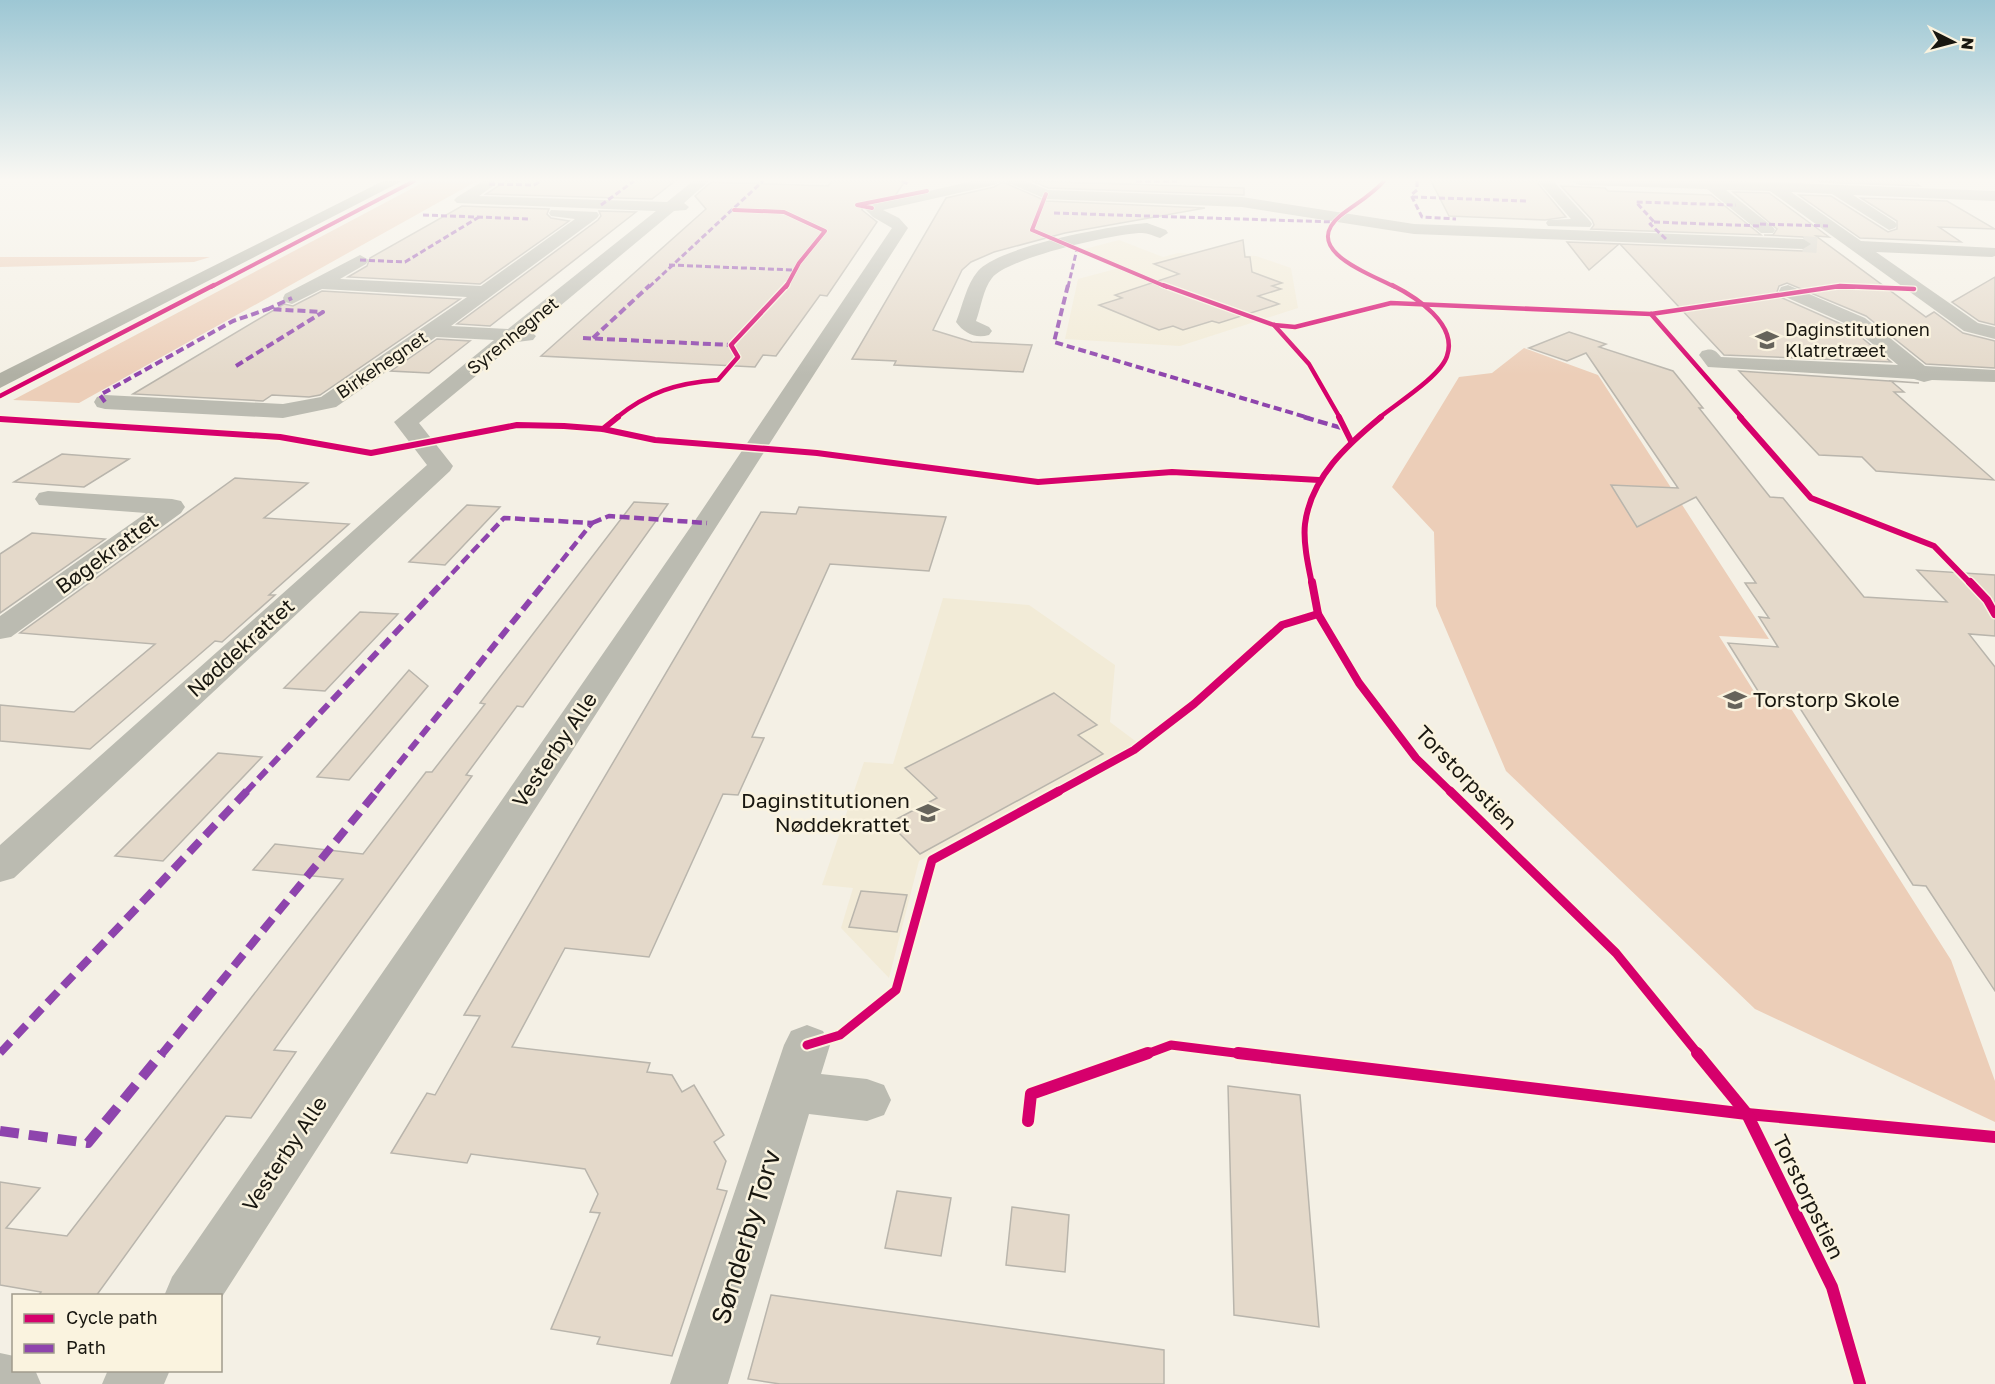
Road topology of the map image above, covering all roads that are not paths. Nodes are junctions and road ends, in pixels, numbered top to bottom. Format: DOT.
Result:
graph roads {
  1 [pos="267,246"];
  2 [pos="549,246"];
  3 [pos="630,246"];
  4 [pos="888,246"];
  5 [pos="1060,246"];
  6 [pos="1085,246"];
  7 [pos="1859,246"];
  8 [pos="1119,251"];
  9 [pos="1992,252"];
  10 [pos="531,259"];
  11 [pos="360,260"];
  12 [pos="554,260"];
  13 [pos="577,261"];
  14 [pos="611,262"];
  15 [pos="319,283"];
  16 [pos="1788,291"];
  17 [pos="484,292"];
  18 [pos="292,298"];
  19 [pos="432,331"];
  20 [pos="982,331"];
  21 [pos="1995,333"];
  22 [pos="522,335"];
  23 [pos="1709,355"];
  24 [pos="1924,376"];
  25 [pos="1995,376"];
  26 [pos="0,381"];
  27 [pos="105,402"];
  28 [pos="406,422"];
  29 [pos="48,499"];
  30 [pos="0,630"];
  31 [pos="0,868"];
  32 [pos="867,1100"];
  33 [pos="191,1294"];
  34 [pos="140,1372"];
  35 [pos="0,1382"];
  36 [pos="12,1384"];
  37 [pos="131,1384"];
  38 [pos="699,1384"];
  1 -- 26 [label="main road"];
  2 -- 10 [label="street, Birkehegnet"];
  3 -- 14 [label="street, Syrenhegnet"];
  4 -- 33 [label="street, Vesterby Alle"];
  5 -- 20 [label="street"];
  6 -- 8 [label="street"];
  7 -- 9 [label="street"];
  7 -- 21 [label="street"];
  10 -- 12 [label="street"];
  10 -- 17 [label="street, Birkehegnet"];
  11 -- 15 [label="street"];
  13 -- 14 [label="street"];
  14 -- 22 [label="street, Syrenhegnet"];
  15 -- 17 [label="street"];
  15 -- 18 [label="street"];
  16 -- 24 [label="street"];
  17 -- 19 [label="street, Birkehegnet"];
  19 -- 22 [label="street"];
  19 -- 27 [label="street, Birkehegnet"];
  22 -- 28 [label="street, Syrenhegnet"];
  23 -- 24 [label="street"];
  24 -- 25 [label="street"];
  28 -- 31 [label="street, Nøddekrattet"];
  29 -- 30 [label="street, Bøgekrattet"];
  32 -- 38 [label="street, Sønderby Torv"];
  34 -- 37 [label="street"];
  35 -- 36 [label="street"];
}
